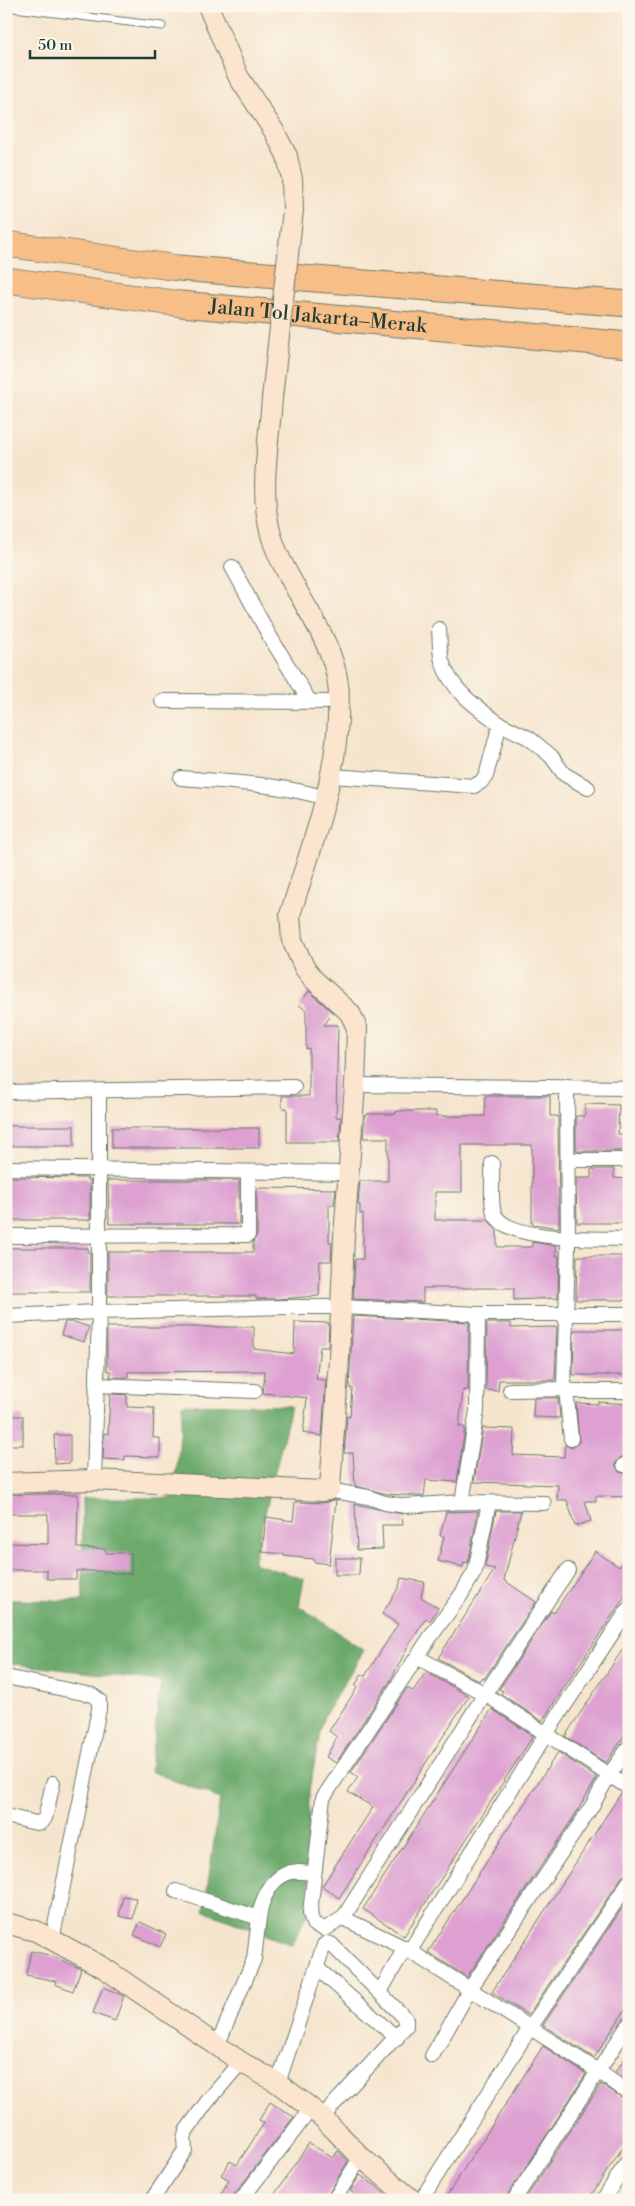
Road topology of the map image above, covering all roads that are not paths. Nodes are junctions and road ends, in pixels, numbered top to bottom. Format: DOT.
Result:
graph roads {
  1 [pos="208,6"];
  2 [pos="6,7"];
  3 [pos="162,26"];
  4 [pos="6,244"];
  5 [pos="6,280"];
  6 [pos="629,304"];
  7 [pos="629,344"];
  8 [pos="232,567"];
  9 [pos="440,629"];
  10 [pos="162,701"];
  11 [pos="310,702"];
  12 [pos="338,702"];
  13 [pos="500,724"];
  14 [pos="332,776"];
  15 [pos="180,778"];
  16 [pos="588,788"];
  17 [pos="326,798"];
  18 [pos="355,1085"];
  19 [pos="294,1087"];
  20 [pos="567,1087"];
  21 [pos="629,1088"];
  22 [pos="6,1092"];
  23 [pos="99,1092"];
  24 [pos="568,1160"];
  25 [pos="629,1160"];
  26 [pos="492,1163"];
  27 [pos="6,1168"];
  28 [pos="100,1170"];
  29 [pos="248,1172"];
  30 [pos="348,1173"];
  31 [pos="6,1236"];
  32 [pos="98,1236"];
  33 [pos="568,1237"];
  34 [pos="629,1239"];
  35 [pos="341,1307"];
  36 [pos="98,1312"];
  37 [pos="478,1314"];
  38 [pos="565,1314"];
  39 [pos="629,1314"];
  40 [pos="6,1316"];
  41 [pos="96,1385"];
  42 [pos="566,1389"];
  43 [pos="510,1390"];
  44 [pos="255,1391"];
  45 [pos="629,1391"];
  46 [pos="571,1438"];
  47 [pos="94,1480"];
  48 [pos="6,1483"];
  49 [pos="328,1490"];
  50 [pos="462,1502"];
  51 [pos="489,1502"];
  52 [pos="544,1503"];
  53 [pos="568,1570"];
  54 [pos="629,1608"];
  55 [pos="417,1657"];
  56 [pos="6,1677"];
  57 [pos="485,1694"];
  58 [pos="546,1734"];
  59 [pos="629,1747"];
  60 [pos="609,1775"];
  61 [pos="53,1783"];
  62 [pos="629,1788"];
  63 [pos="6,1816"];
  64 [pos="314,1873"];
  65 [pos="629,1882"];
  66 [pos="176,1891"];
  67 [pos="259,1918"];
  68 [pos="343,1918"];
  69 [pos="6,1923"];
  70 [pos="52,1940"];
  71 [pos="407,1950"];
  72 [pos="318,1969"];
  73 [pos="470,1989"];
  74 [pos="380,1992"];
  75 [pos="629,2024"];
  76 [pos="530,2028"];
  77 [pos="397,2038"];
  78 [pos="217,2046"];
  79 [pos="432,2056"];
  80 [pos="241,2062"];
  81 [pos="598,2071"];
  82 [pos="278,2083"];
  83 [pos="629,2093"];
  84 [pos="316,2114"];
  85 [pos="361,2157"];
  86 [pos="629,2159"];
  87 [pos="152,2200"];
  88 [pos="241,2200"];
  89 [pos="334,2200"];
  90 [pos="412,2200"];
  91 [pos="421,2200"];
  92 [pos="514,2200"];
  93 [pos="603,2200"];
  1 -- 12 [label="street, bridge"];
  2 -- 3 [label="lane"];
  4 -- 6 [label="highway, Jalan Tol Jakarta–Merak"];
  5 -- 7 [label="highway, Jalan Tol Jakarta–Merak"];
  8 -- 11 [label="street"];
  9 -- 13 [label="street"];
  10 -- 11 [label="street"];
  11 -- 12 [label="street"];
  12 -- 14 [label="street"];
  13 -- 14 [label="street"];
  13 -- 16 [label="street"];
  14 -- 17 [label="street"];
  15 -- 17 [label="street"];
  17 -- 18 [label="street"];
  18 -- 20 [label="street"];
  18 -- 30 [label="street"];
  19 -- 23 [label="street"];
  20 -- 21 [label="street"];
  20 -- 24 [label="street"];
  22 -- 23 [label="street"];
  23 -- 28 [label="street"];
  24 -- 25 [label="street"];
  24 -- 33 [label="street"];
  26 -- 33 [label="street"];
  27 -- 28 [label="street"];
  28 -- 29 [label="street"];
  28 -- 32 [label="street"];
  29 -- 30 [label="street"];
  29 -- 32 [label="street"];
  30 -- 35 [label="street"];
  31 -- 32 [label="street"];
  32 -- 36 [label="street"];
  33 -- 34 [label="street"];
  33 -- 38 [label="street"];
  35 -- 36 [label="street"];
  35 -- 37 [label="street"];
  35 -- 49 [label="street"];
  36 -- 40 [label="street"];
  36 -- 41 [label="street"];
  37 -- 38 [label="street"];
  37 -- 50 [label="street"];
  38 -- 39 [label="street"];
  38 -- 42 [label="street"];
  41 -- 44 [label="street"];
  41 -- 47 [label="street"];
  42 -- 43 [label="street"];
  42 -- 45 [label="street"];
  42 -- 46 [label="street"];
  47 -- 48 [label="street"];
  47 -- 49 [label="street"];
  49 -- 50 [label="street"];
  50 -- 51 [label="street"];
  51 -- 52 [label="street"];
  51 -- 55 [label="street"];
  53 -- 57 [label="street"];
  54 -- 58 [label="street"];
  55 -- 57 [label="street"];
  55 -- 64 [label="street"];
  56 -- 70 [label="street"];
  57 -- 58 [label="street"];
  57 -- 68 [label="street"];
  58 -- 60 [label="street"];
  58 -- 71 [label="street"];
  59 -- 60 [label="street"];
  60 -- 62 [label="street"];
  60 -- 73 [label="street"];
  61 -- 63 [label="street"];
  64 -- 67 [label="street"];
  64 -- 68 [label="street"];
  65 -- 76 [label="street"];
  66 -- 67 [label="street"];
  67 -- 78 [label="street"];
  68 -- 71 [label="street"];
  69 -- 70 [label="street"];
  70 -- 78 [label="street"];
  71 -- 73 [label="street"];
  71 -- 74 [label="street"];
  72 -- 74 [label="street"];
  72 -- 77 [label="street"];
  72 -- 82 [label="street"];
  73 -- 76 [label="street"];
  73 -- 79 [label="street"];
  74 -- 77 [label="street"];
  75 -- 81 [label="street"];
  76 -- 81 [label="street"];
  76 -- 91 [label="street"];
  77 -- 84 [label="street"];
  78 -- 80 [label="street"];
  80 -- 82 [label="street"];
  80 -- 87 [label="street"];
  81 -- 83 [label="street"];
  81 -- 92 [label="street"];
  82 -- 84 [label="street"];
  84 -- 85 [label="street"];
  84 -- 88 [label="street"];
  85 -- 89 [label="street"];
  85 -- 90 [label="street"];
  86 -- 93 [label="street"];
}
